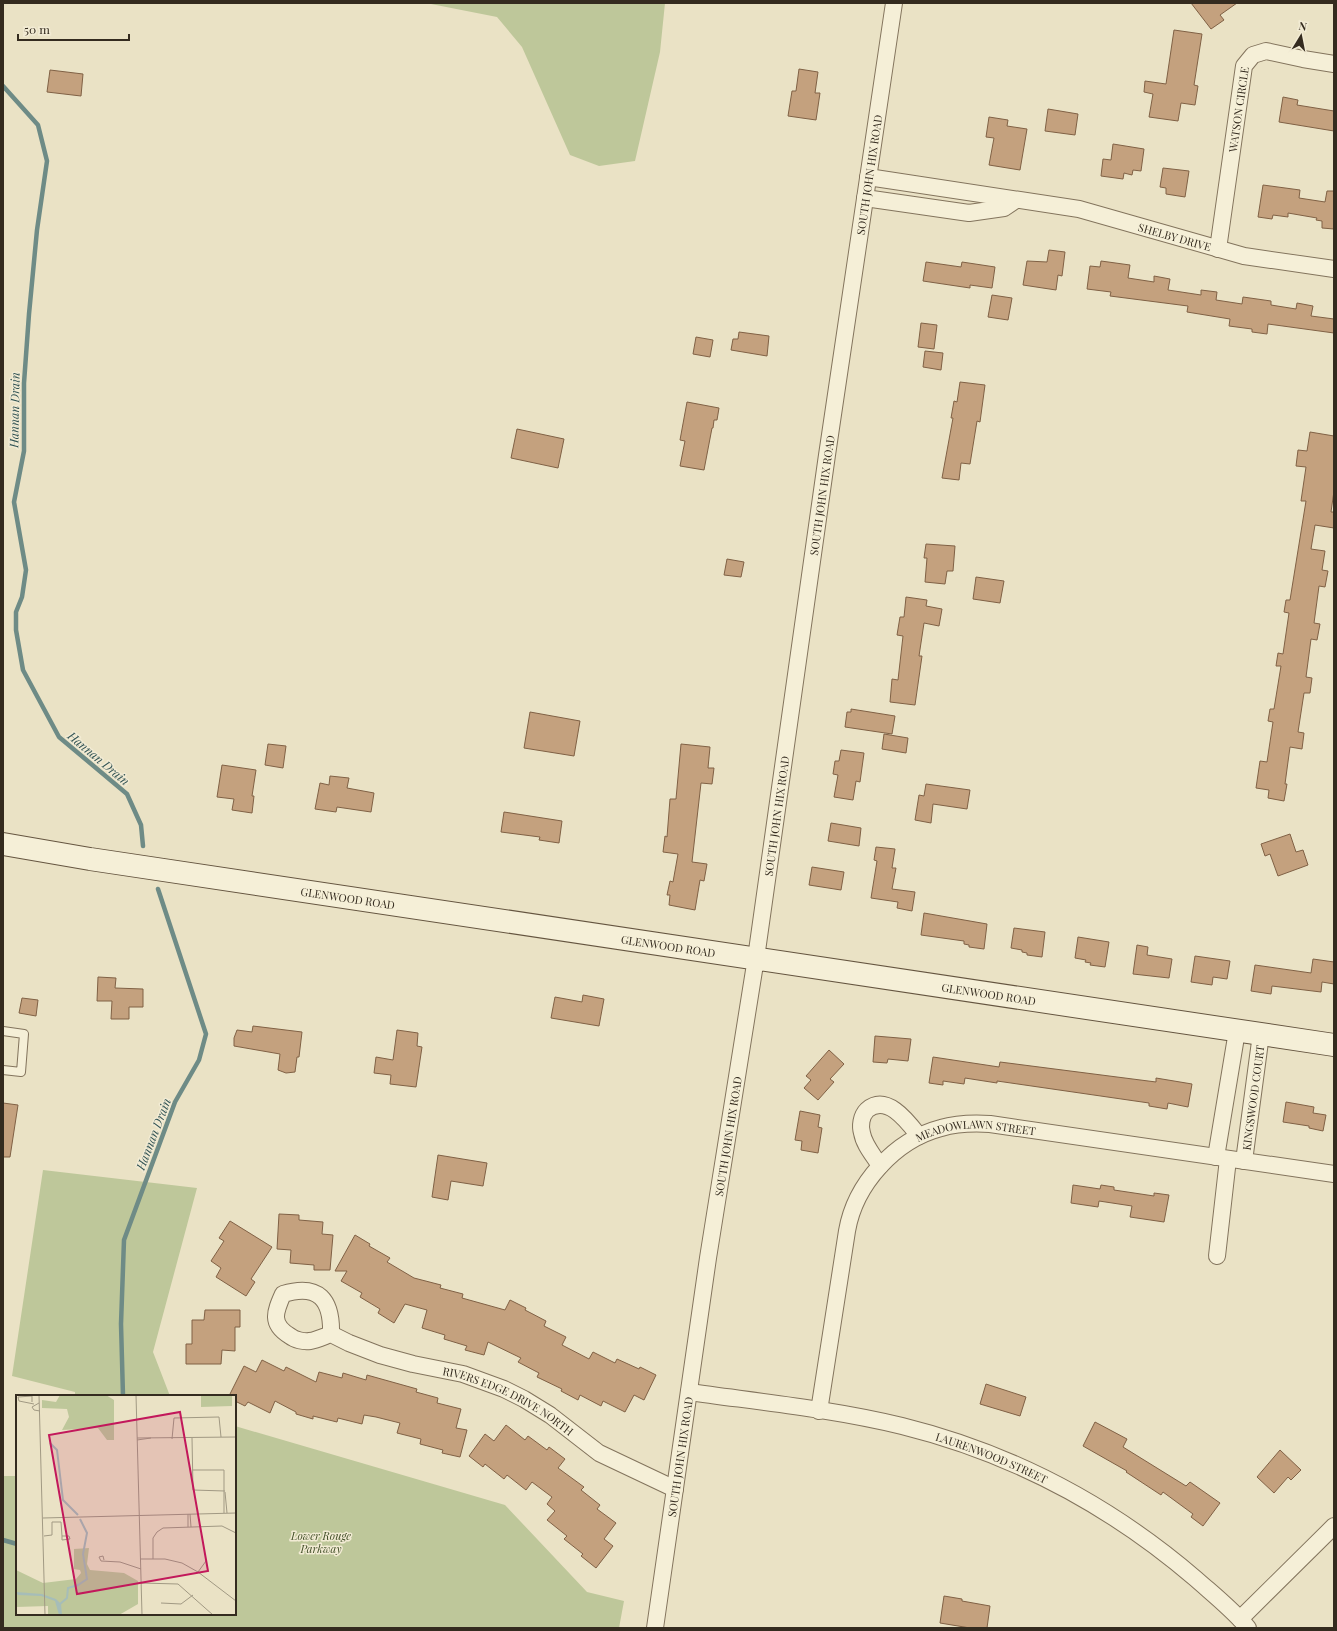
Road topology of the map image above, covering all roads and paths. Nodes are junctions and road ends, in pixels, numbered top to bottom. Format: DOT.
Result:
graph roads {
  1 [pos="894,3"];
  2 [pos="1334,64"];
  3 [pos="868,177"];
  4 [pos="865,198"];
  5 [pos="1016,200"];
  6 [pos="1218,249"];
  7 [pos="1334,269"];
  8 [pos="3,844"];
  9 [pos="756,958"];
  10 [pos="3,1031"];
  11 [pos="1237,1031"];
  12 [pos="1262,1034"];
  13 [pos="1334,1045"];
  14 [pos="3,1070"];
  15 [pos="919,1136"];
  16 [pos="1222,1158"];
  17 [pos="1244,1161"];
  18 [pos="880,1166"];
  19 [pos="1334,1174"];
  20 [pos="1217,1256"];
  21 [pos="331,1334"];
  22 [pos="689,1392"];
  23 [pos="819,1411"];
  24 [pos="675,1489"];
  25 [pos="1334,1526"];
  26 [pos="1244,1624"];
  27 [pos="655,1628"];
  1 -- 3 [label="street, SOUTH JOHN HIX ROAD"];
  2 -- 6 [label="street, WATSON CIRCLE"];
  3 -- 4 [label="street, SOUTH JOHN HIX ROAD"];
  3 -- 5 [label="street, SHELBY DRIVE"];
  4 -- 5 [label="street"];
  4 -- 9 [label="street, SOUTH JOHN HIX ROAD"];
  5 -- 6 [label="street, SHELBY DRIVE"];
  6 -- 7 [label="street, SHELBY DRIVE"];
  8 -- 9 [label="street, GLENWOOD ROAD"];
  9 -- 11 [label="street, GLENWOOD ROAD"];
  9 -- 22 [label="street, SOUTH JOHN HIX ROAD"];
  10 -- 14 [label="lane"];
  11 -- 12 [label="street, GLENWOOD ROAD"];
  11 -- 16 [label="street, KINGSWOOD COURT"];
  12 -- 13 [label="street, GLENWOOD ROAD"];
  12 -- 17 [label="street, KINGSWOOD COURT"];
  15 -- 16 [label="street, MEADOWLAWN STREET"];
  15 -- 18 [label="street, MEADOWLAWN STREET"];
  15 -- 18 [label="street"];
  16 -- 17 [label="street, MEADOWLAWN STREET"];
  16 -- 20 [label="street, KINGSWOOD COURT"];
  17 -- 19 [label="street, MEADOWLAWN STREET"];
  18 -- 23 [label="street, MEADOWLAWN STREET"];
  21 -- 24 [label="street, RIVERS EDGE DRIVE NORTH"];
  22 -- 23 [label="street, LAURENWOOD STREET"];
  22 -- 24 [label="street, SOUTH JOHN HIX ROAD"];
  23 -- 26 [label="street, LAURENWOOD STREET"];
  24 -- 27 [label="street, SOUTH JOHN HIX ROAD"];
  25 -- 26 [label="street"];
}
